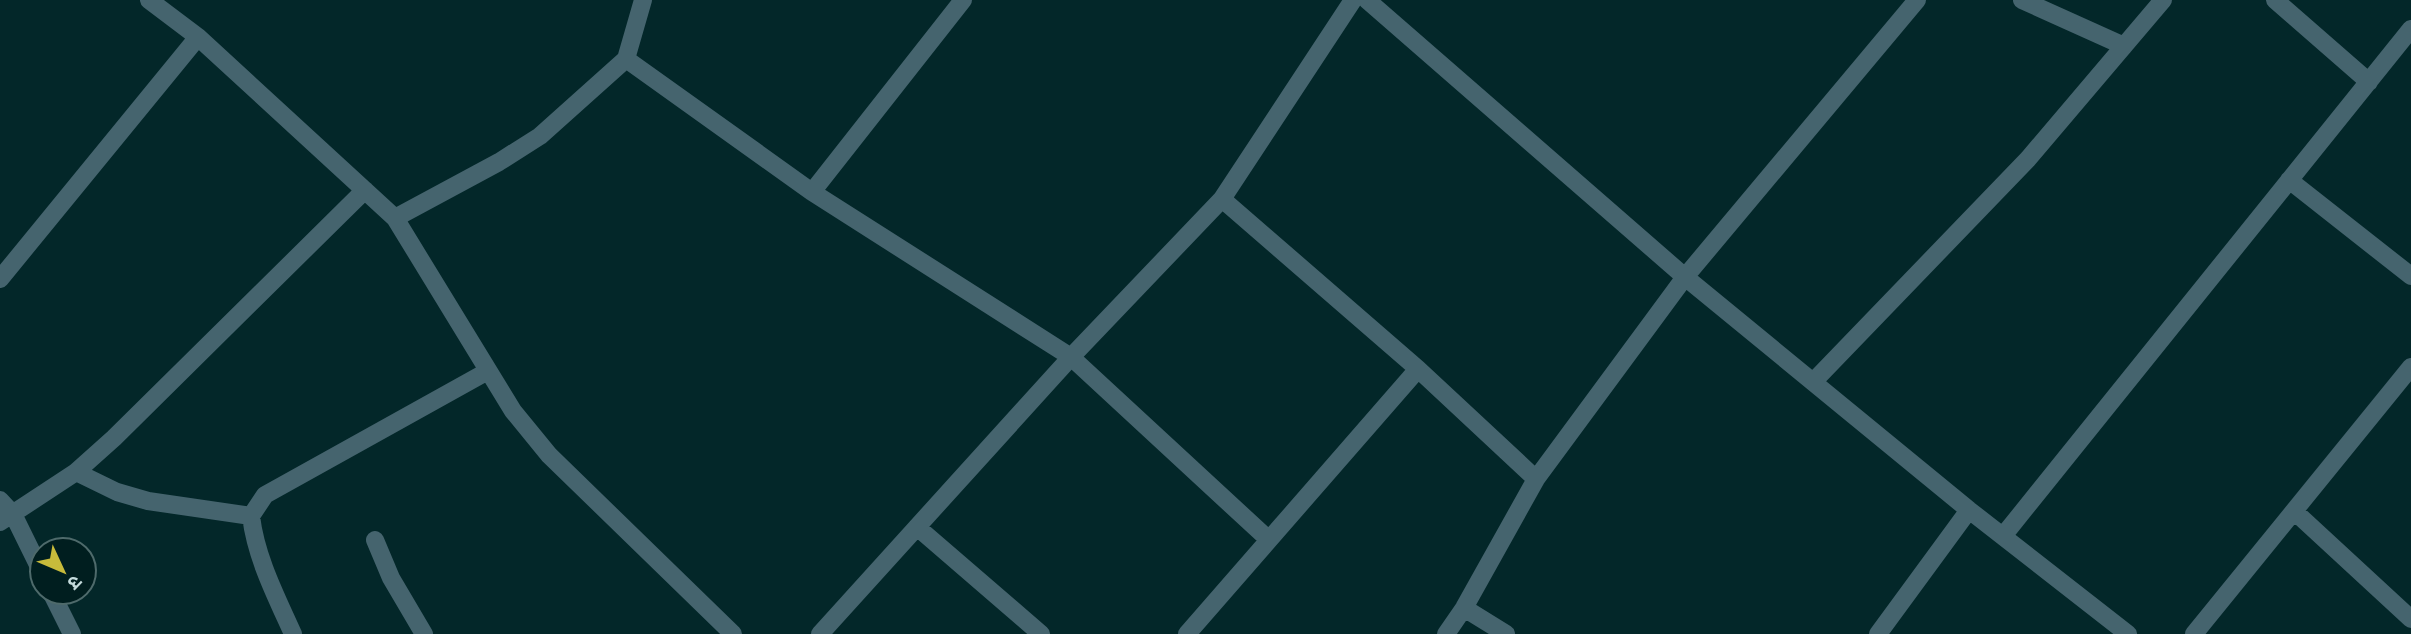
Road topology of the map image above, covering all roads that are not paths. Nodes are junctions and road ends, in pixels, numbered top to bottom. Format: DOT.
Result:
graph roads {
  1 [pos="149,0"];
  2 [pos="643,0"];
  3 [pos="963,0"];
  4 [pos="1353,0"];
  5 [pos="1367,0"];
  6 [pos="1917,0"];
  7 [pos="2022,0"];
  8 [pos="2164,0"];
  9 [pos="2274,0"];
  10 [pos="2411,29"];
  11 [pos="198,37"];
  12 [pos="2124,46"];
  13 [pos="626,60"];
  14 [pos="2368,82"];
  15 [pos="2289,180"];
  16 [pos="365,190"];
  17 [pos="812,192"];
  18 [pos="1222,199"];
  19 [pos="395,218"];
  20 [pos="1685,276"];
  21 [pos="2411,276"];
  22 [pos="0,279"];
  23 [pos="1071,357"];
  24 [pos="2411,367"];
  25 [pos="1418,369"];
  26 [pos="488,372"];
  27 [pos="1813,382"];
  28 [pos="76,472"];
  29 [pos="1536,479"];
  30 [pos="0,500"];
  31 [pos="1969,510"];
  32 [pos="2294,511"];
  33 [pos="251,516"];
  34 [pos="7,518"];
  35 [pos="917,527"];
  36 [pos="2003,536"];
  37 [pos="375,540"];
  38 [pos="1269,540"];
  39 [pos="28,551"];
  40 [pos="58,606"];
  41 [pos="1464,608"];
  42 [pos="2411,619"];
  43 [pos="72,634"];
  44 [pos="293,634"];
  45 [pos="424,634"];
  46 [pos="733,634"];
  47 [pos="820,634"];
  48 [pos="1041,634"];
  49 [pos="1187,634"];
  50 [pos="1446,634"];
  51 [pos="1506,634"];
  52 [pos="1878,634"];
  53 [pos="2128,634"];
  54 [pos="2194,634"];
  1 -- 11 [label="street"];
  2 -- 13 [label="street"];
  3 -- 17 [label="street"];
  4 -- 18 [label="street"];
  5 -- 20 [label="street"];
  6 -- 20 [label="street"];
  7 -- 12 [label="street"];
  8 -- 12 [label="street"];
  9 -- 14 [label="street"];
  10 -- 14 [label="street"];
  11 -- 16 [label="street"];
  11 -- 22 [label="street"];
  12 -- 27 [label="street"];
  13 -- 17 [label="street"];
  13 -- 19 [label="street"];
  14 -- 15 [label="street"];
  15 -- 21 [label="street"];
  15 -- 36 [label="street"];
  16 -- 19 [label="street"];
  16 -- 28 [label="street"];
  17 -- 23 [label="street"];
  18 -- 23 [label="street"];
  18 -- 25 [label="street"];
  19 -- 26 [label="street"];
  20 -- 27 [label="street"];
  20 -- 29 [label="street"];
  23 -- 35 [label="street"];
  23 -- 38 [label="street"];
  24 -- 32 [label="street"];
  25 -- 29 [label="street"];
  25 -- 38 [label="street"];
  26 -- 33 [label="street"];
  26 -- 46 [label="street"];
  27 -- 31 [label="street"];
  28 -- 33 [label="street"];
  28 -- 34 [label="street"];
  29 -- 41 [label="street"];
  30 -- 34 [label="street"];
  31 -- 36 [label="street"];
  31 -- 52 [label="street"];
  32 -- 42 [label="street"];
  32 -- 54 [label="street"];
  33 -- 44 [label="street"];
  34 -- 39 [label="street"];
  35 -- 47 [label="street"];
  35 -- 48 [label="street"];
  36 -- 53 [label="street"];
  37 -- 45 [label="street"];
  38 -- 49 [label="street"];
  40 -- 43 [label="street"];
  41 -- 50 [label="street"];
  41 -- 51 [label="street"];
}
